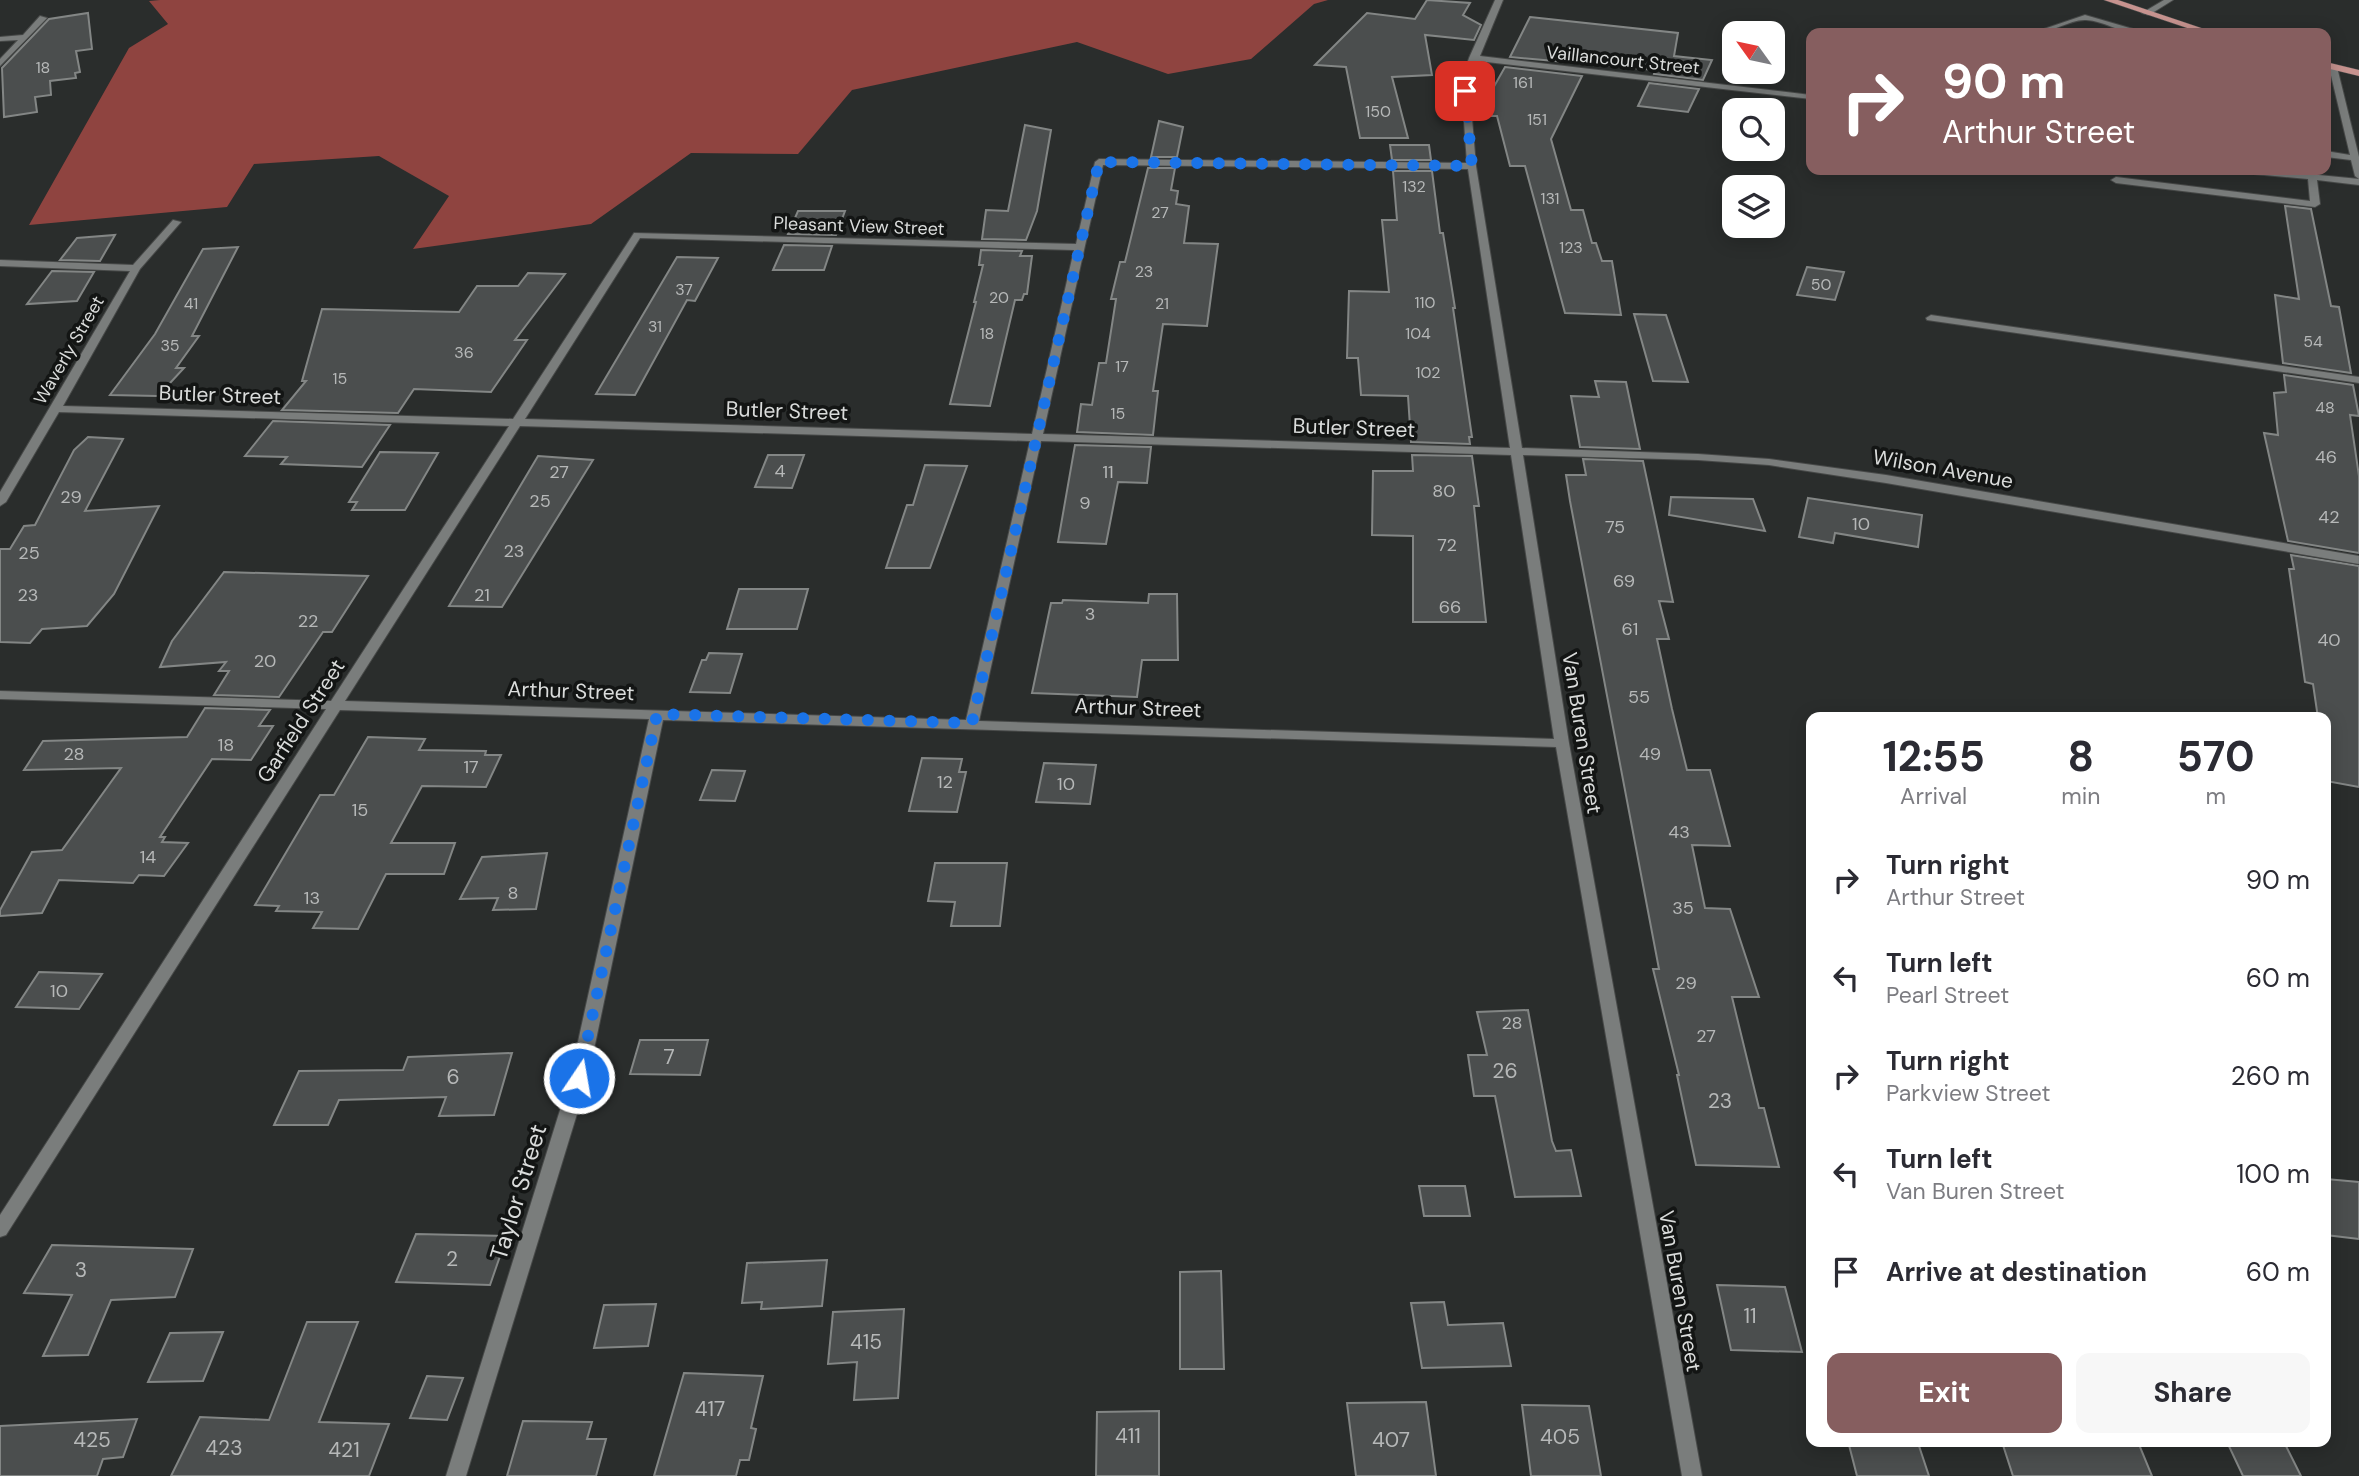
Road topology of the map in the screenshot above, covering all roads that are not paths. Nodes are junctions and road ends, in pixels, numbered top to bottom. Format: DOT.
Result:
graph roads {
  1 [pos="1499,0"];
  2 [pos="2109,0"];
  3 [pos="2167,0"];
  4 [pos="2146,13"];
  5 [pos="43,18"];
  6 [pos="2051,28"];
  7 [pos="2121,28"];
  8 [pos="2195,28"];
  9 [pos="25,37"];
  10 [pos="0,39"];
  11 [pos="1473,58"];
  12 [pos="0,64"];
  13 [pos="2331,66"];
  14 [pos="2331,73"];
  15 [pos="2359,73"];
  16 [pos="1806,96"];
  17 [pos="2331,155"];
  18 [pos="2354,158"];
  19 [pos="1472,166"];
  20 [pos="2292,175"];
  21 [pos="2359,176"];
  22 [pos="2312,177"];
  23 [pos="2116,180"];
  24 [pos="2359,182"];
  25 [pos="176,222"];
  26 [pos="637,235"];
  27 [pos="1080,247"];
  28 [pos="0,263"];
  29 [pos="136,268"];
  30 [pos="1931,318"];
  31 [pos="2359,380"];
  32 [pos="56,409"];
  33 [pos="517,423"];
  34 [pos="1037,438"];
  35 [pos="1516,452"];
  36 [pos="0,502"];
  37 [pos="2359,560"];
  38 [pos="0,695"];
  39 [pos="336,706"];
  40 [pos="657,714"];
  41 [pos="972,723"];
  42 [pos="1562,743"];
  43 [pos="0,1230"];
  44 [pos="456,1476"];
  45 [pos="1692,1476"];
  1 -- 11 [label="street, Van Buren Street"];
  2 -- 4 [label="main road"];
  3 -- 4 [label="street"];
  4 -- 8 [label="main road"];
  5 -- 9 [label="street"];
  6 -- 7 [label="street"];
  9 -- 10 [label="street"];
  9 -- 12 [label="street"];
  11 -- 16 [label="street, Vaillancourt Street"];
  11 -- 19 [label="street, Van Buren Street"];
  13 -- 15 [label="main road"];
  14 -- 18 [label="street"];
  17 -- 18 [label="street"];
  18 -- 21 [label="street"];
  19 -- 27 [label="street"];
  19 -- 35 [label="street, Van Buren Street"];
  20 -- 22 [label="street"];
  22 -- 23 [label="street"];
  22 -- 24 [label="street"];
  25 -- 29 [label="street, Waverly Street"];
  26 -- 27 [label="street, Pleasant View Street"];
  26 -- 33 [label="street, Garfield Street"];
  27 -- 34 [label="street"];
  28 -- 29 [label="street"];
  29 -- 32 [label="street, Waverly Street"];
  30 -- 31 [label="street"];
  32 -- 33 [label="street, Butler Street"];
  32 -- 36 [label="street, Waverly Street"];
  33 -- 34 [label="street, Butler Street"];
  33 -- 39 [label="street, Garfield Street"];
  34 -- 35 [label="street, Butler Street"];
  34 -- 41 [label="street"];
  35 -- 37 [label="street, Wilson Avenue"];
  35 -- 42 [label="street, Van Buren Street"];
  38 -- 39 [label="street, Arthur Street"];
  39 -- 40 [label="street, Arthur Street"];
  39 -- 43 [label="street, Garfield Street"];
  40 -- 41 [label="street, Arthur Street"];
  40 -- 44 [label="street, Taylor Street"];
  41 -- 42 [label="street, Arthur Street"];
  42 -- 45 [label="street, Van Buren Street"];
}
